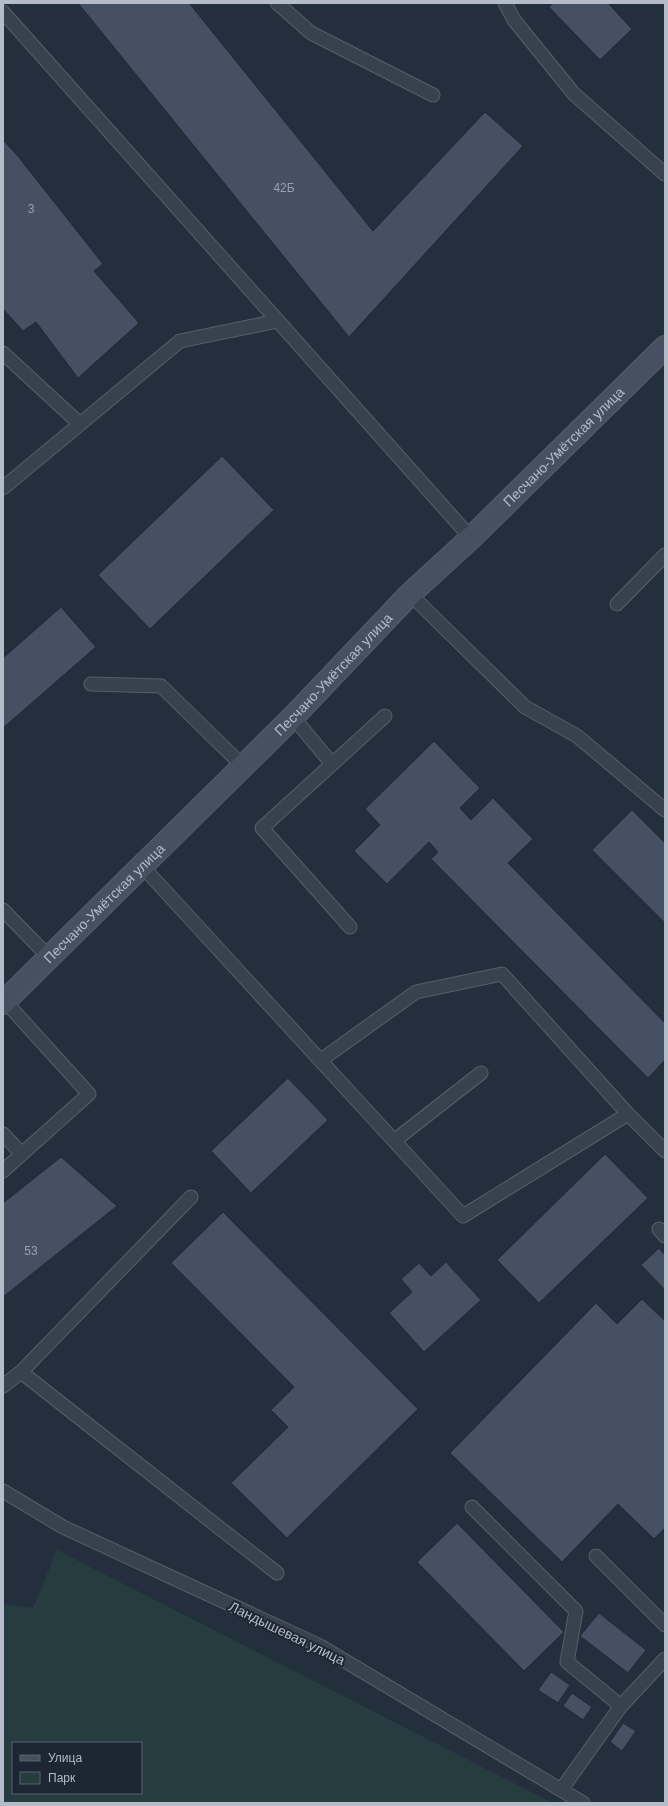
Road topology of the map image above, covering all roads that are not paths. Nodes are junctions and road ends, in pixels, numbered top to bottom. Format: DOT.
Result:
graph roads {
  1 [pos="277,3"];
  2 [pos="505,3"];
  3 [pos="3,12"];
  4 [pos="433,95"];
  5 [pos="665,174"];
  6 [pos="277,321"];
  7 [pos="665,347"];
  8 [pos="3,353"];
  9 [pos="80,424"];
  10 [pos="3,488"];
  11 [pos="471,538"];
  12 [pos="665,555"];
  13 [pos="410,594"];
  14 [pos="617,604"];
  15 [pos="91,684"];
  16 [pos="385,716"];
  17 [pos="293,717"];
  18 [pos="332,764"];
  19 [pos="243,766"];
  20 [pos="665,810"];
  21 [pos="143,867"];
  22 [pos="3,910"];
  23 [pos="350,927"];
  24 [pos="50,958"];
  25 [pos="4,1001"];
  26 [pos="321,1060"];
  27 [pos="481,1073"];
  28 [pos="628,1114"];
  29 [pos="3,1134"];
  30 [pos="394,1141"];
  31 [pos="665,1151"];
  32 [pos="22,1154"];
  33 [pos="3,1171"];
  34 [pos="191,1197"];
  35 [pos="21,1372"];
  36 [pos="3,1386"];
  37 [pos="3,1491"];
  38 [pos="472,1507"];
  39 [pos="596,1556"];
  40 [pos="277,1573"];
  41 [pos="665,1625"];
  42 [pos="665,1659"];
  43 [pos="621,1706"];
  44 [pos="561,1790"];
  45 [pos="583,1803"];
  1 -- 4 [label="lane"];
  2 -- 5 [label="lane"];
  3 -- 6 [label="lane"];
  6 -- 9 [label="lane"];
  6 -- 11 [label="lane"];
  7 -- 11 [label="main road, Песчано-Умётская улица"];
  8 -- 9 [label="lane"];
  9 -- 10 [label="lane"];
  11 -- 13 [label="main road, Песчано-Умётская улица"];
  12 -- 14 [label="lane"];
  13 -- 17 [label="main road, Песчано-Умётская улица"];
  13 -- 20 [label="lane"];
  15 -- 19 [label="lane"];
  16 -- 18 [label="lane"];
  17 -- 18 [label="lane"];
  17 -- 19 [label="main road, Песчано-Умётская улица"];
  18 -- 23 [label="lane"];
  19 -- 21 [label="main road, Песчано-Умётская улица"];
  21 -- 24 [label="main road, Песчано-Умётская улица"];
  21 -- 26 [label="lane"];
  22 -- 24 [label="lane"];
  24 -- 25 [label="main road, Песчано-Умётская улица"];
  25 -- 32 [label="lane"];
  26 -- 28 [label="lane"];
  26 -- 30 [label="lane"];
  27 -- 30 [label="lane"];
  28 -- 30 [label="lane"];
  28 -- 31 [label="lane"];
  29 -- 32 [label="lane"];
  32 -- 33 [label="lane"];
  34 -- 35 [label="lane"];
  35 -- 36 [label="lane"];
  35 -- 40 [label="lane"];
  37 -- 44 [label="lane, Ландышевая улица"];
  38 -- 43 [label="lane"];
  39 -- 41 [label="lane"];
  42 -- 43 [label="lane"];
  43 -- 44 [label="lane"];
  44 -- 45 [label="lane, Ландышевая улица"];
}
